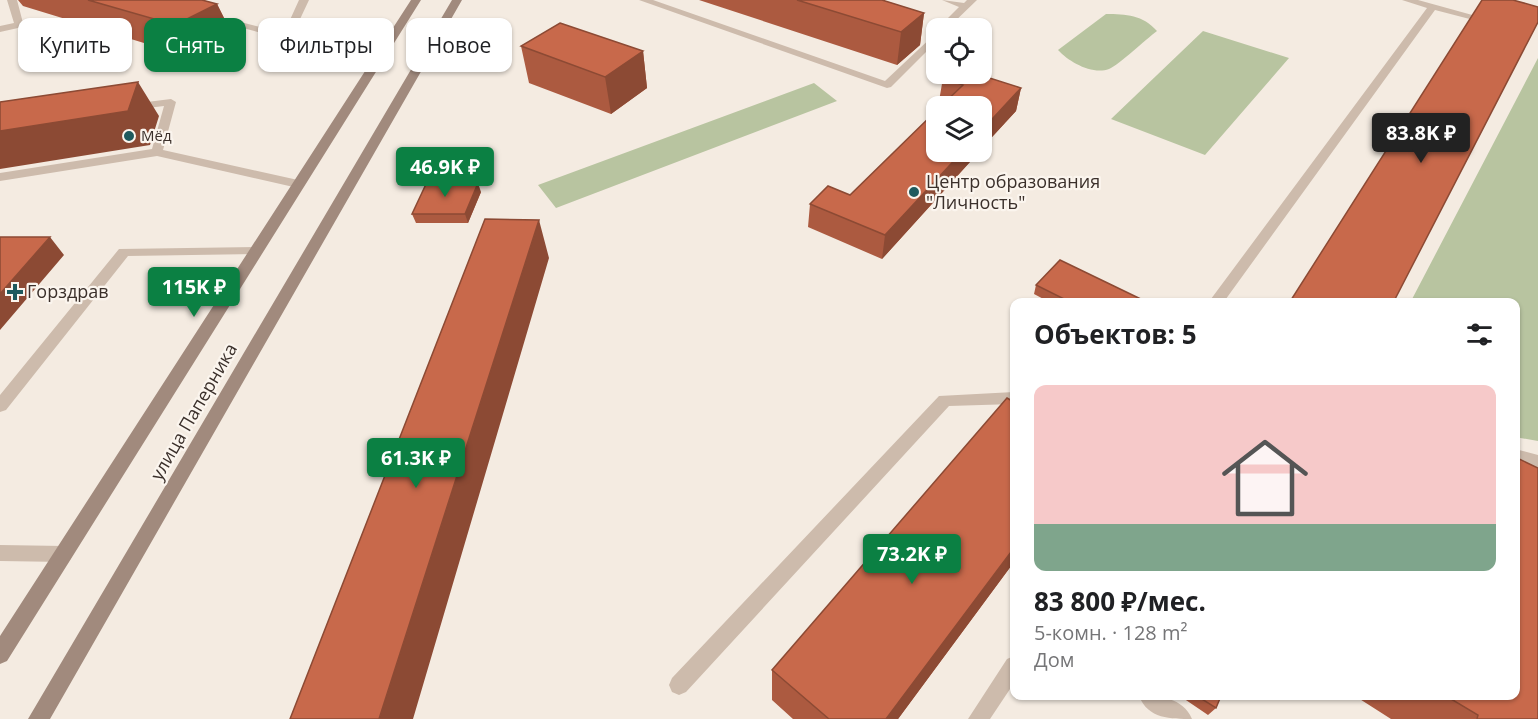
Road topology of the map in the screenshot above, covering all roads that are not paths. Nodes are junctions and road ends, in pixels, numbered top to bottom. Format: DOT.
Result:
graph roads {
  1 [pos="12,0"];
  2 [pos="304,0"];
  3 [pos="416,0"];
  4 [pos="457,0"];
  5 [pos="644,0"];
  6 [pos="947,0"];
  7 [pos="1407,0"];
  8 [pos="969,3"];
  9 [pos="1433,7"];
  10 [pos="199,14"];
  11 [pos="296,18"];
  12 [pos="953,18"];
  13 [pos="18,21"];
  14 [pos="18,25"];
  15 [pos="1505,25"];
  16 [pos="0,29"];
  17 [pos="258,29"];
  18 [pos="394,35"];
  19 [pos="926,46"];
  20 [pos="370,72"];
  21 [pos="114,110"];
  22 [pos="157,152"];
  23 [pos="0,177"];
  24 [pos="298,184"];
  25 [pos="256,251"];
  26 [pos="1219,298"];
  27 [pos="1010,398"];
  28 [pos="0,406"];
  29 [pos="1520,457"];
  30 [pos="1538,462"];
  31 [pos="0,553"];
  32 [pos="64,554"];
  33 [pos="0,654"];
  34 [pos="1010,672"];
  35 [pos="679,685"];
  36 [pos="1155,700"];
  37 [pos="38,719"];
  38 [pos="978,719"];
  39 [pos="1182,719"];
  1 -- 13 [label="lane"];
  2 -- 11 [label="lane"];
  3 -- 18 [label="main road, улица Паперника"];
  4 -- 37 [label="main road, улица Паперника"];
  5 -- 19 [label="lane"];
  6 -- 8 [label="lane"];
  7 -- 9 [label="lane"];
  8 -- 12 [label="lane"];
  9 -- 15 [label="lane"];
  9 -- 26 [label="lane"];
  10 -- 17 [label="lane"];
  14 -- 16 [label="lane"];
  20 -- 24 [label="main road, улица Паперника"];
  21 -- 22 [label="lane"];
  22 -- 23 [label="lane"];
  22 -- 24 [label="lane"];
  24 -- 25 [label="main road, улица Паперника"];
  25 -- 28 [label="lane"];
  25 -- 32 [label="main road, улица Паперника"];
  27 -- 35 [label="lane"];
  29 -- 30 [label="lane"];
  31 -- 32 [label="lane"];
  32 -- 33 [label="main road, улица Паперника"];
  34 -- 38 [label="lane"];
  36 -- 39 [label="lane"];
}
